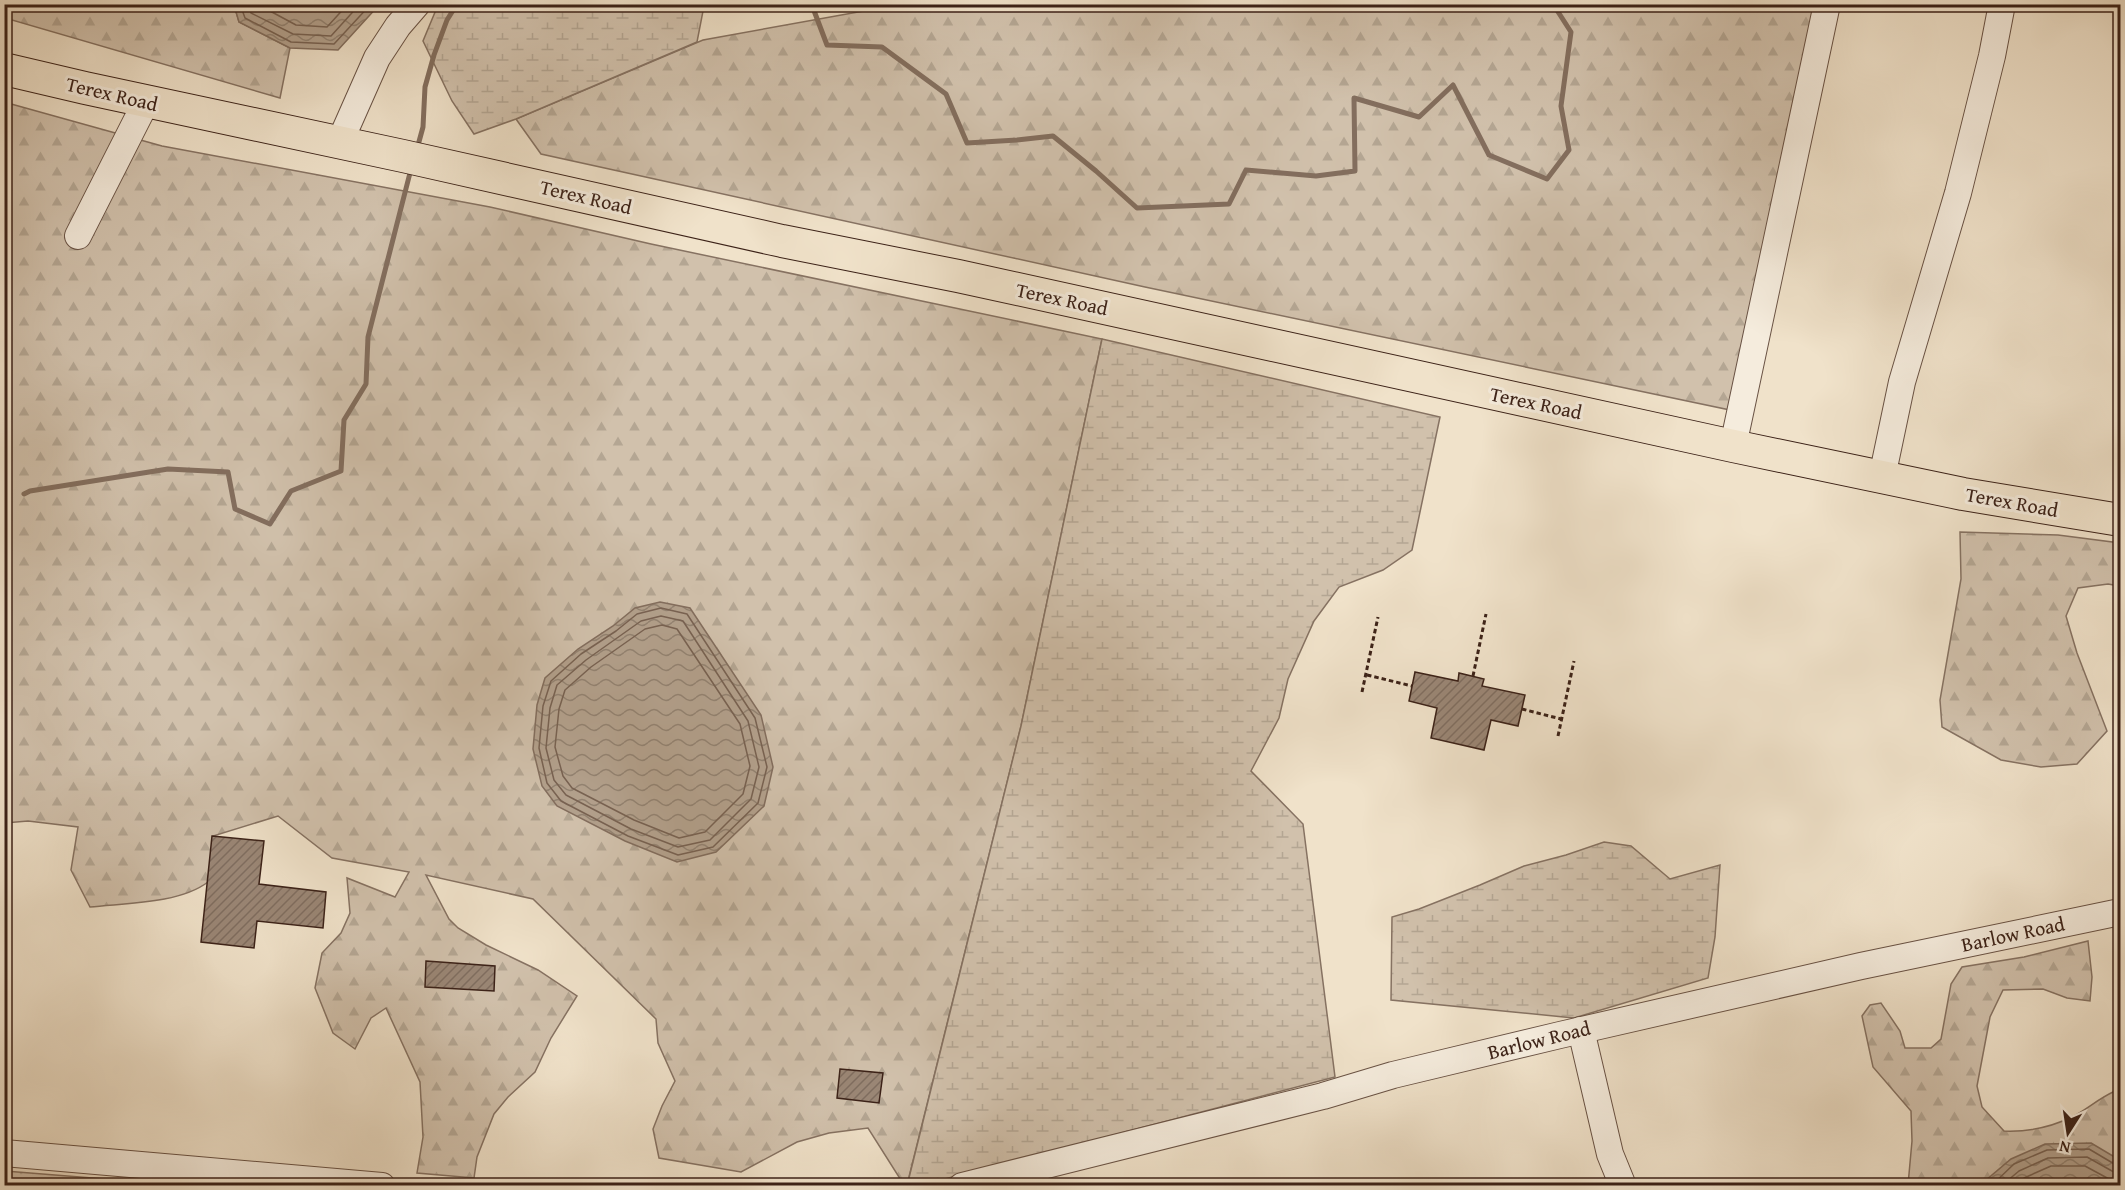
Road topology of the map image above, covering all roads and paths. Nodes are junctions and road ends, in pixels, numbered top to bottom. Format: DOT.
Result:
graph roads {
  1 [pos="417,4"];
  2 [pos="1827,4"];
  3 [pos="2002,4"];
  4 [pos="4,69"];
  5 [pos="146,102"];
  6 [pos="339,144"];
  7 [pos="78,236"];
  8 [pos="1733,446"];
  9 [pos="1882,477"];
  10 [pos="2121,520"];
  11 [pos="1486,614"];
  12 [pos="1378,617"];
  13 [pos="1574,661"];
  14 [pos="1366,675"];
  15 [pos="1473,676"];
  16 [pos="1412,686"];
  17 [pos="1362,692"];
  18 [pos="1522,710"];
  19 [pos="1561,719"];
  20 [pos="1557,736"];
  21 [pos="2121,912"];
  22 [pos="1581,1030"];
  23 [pos="4,1153"];
  24 [pos="998,1181"];
  25 [pos="382,1185"];
  26 [pos="962,1185"];
  27 [pos="1623,1185"];
  1 -- 6 [label="street"];
  2 -- 8 [label="street"];
  3 -- 9 [label="street"];
  4 -- 5 [label="main road, Terex Road"];
  5 -- 6 [label="main road, Terex Road"];
  5 -- 7 [label="street"];
  6 -- 8 [label="main road, Terex Road"];
  8 -- 9 [label="main road, Terex Road"];
  9 -- 10 [label="main road, Terex Road"];
  11 -- 15 [label="path"];
  12 -- 14 [label="path"];
  13 -- 19 [label="path"];
  14 -- 16 [label="path"];
  14 -- 17 [label="path"];
  18 -- 19 [label="path"];
  19 -- 20 [label="path"];
  21 -- 22 [label="street, Barlow Road"];
  22 -- 24 [label="street, Barlow Road"];
  22 -- 27 [label="street"];
  23 -- 25 [label="street"];
  24 -- 26 [label="street, Barlow Road"];
}
